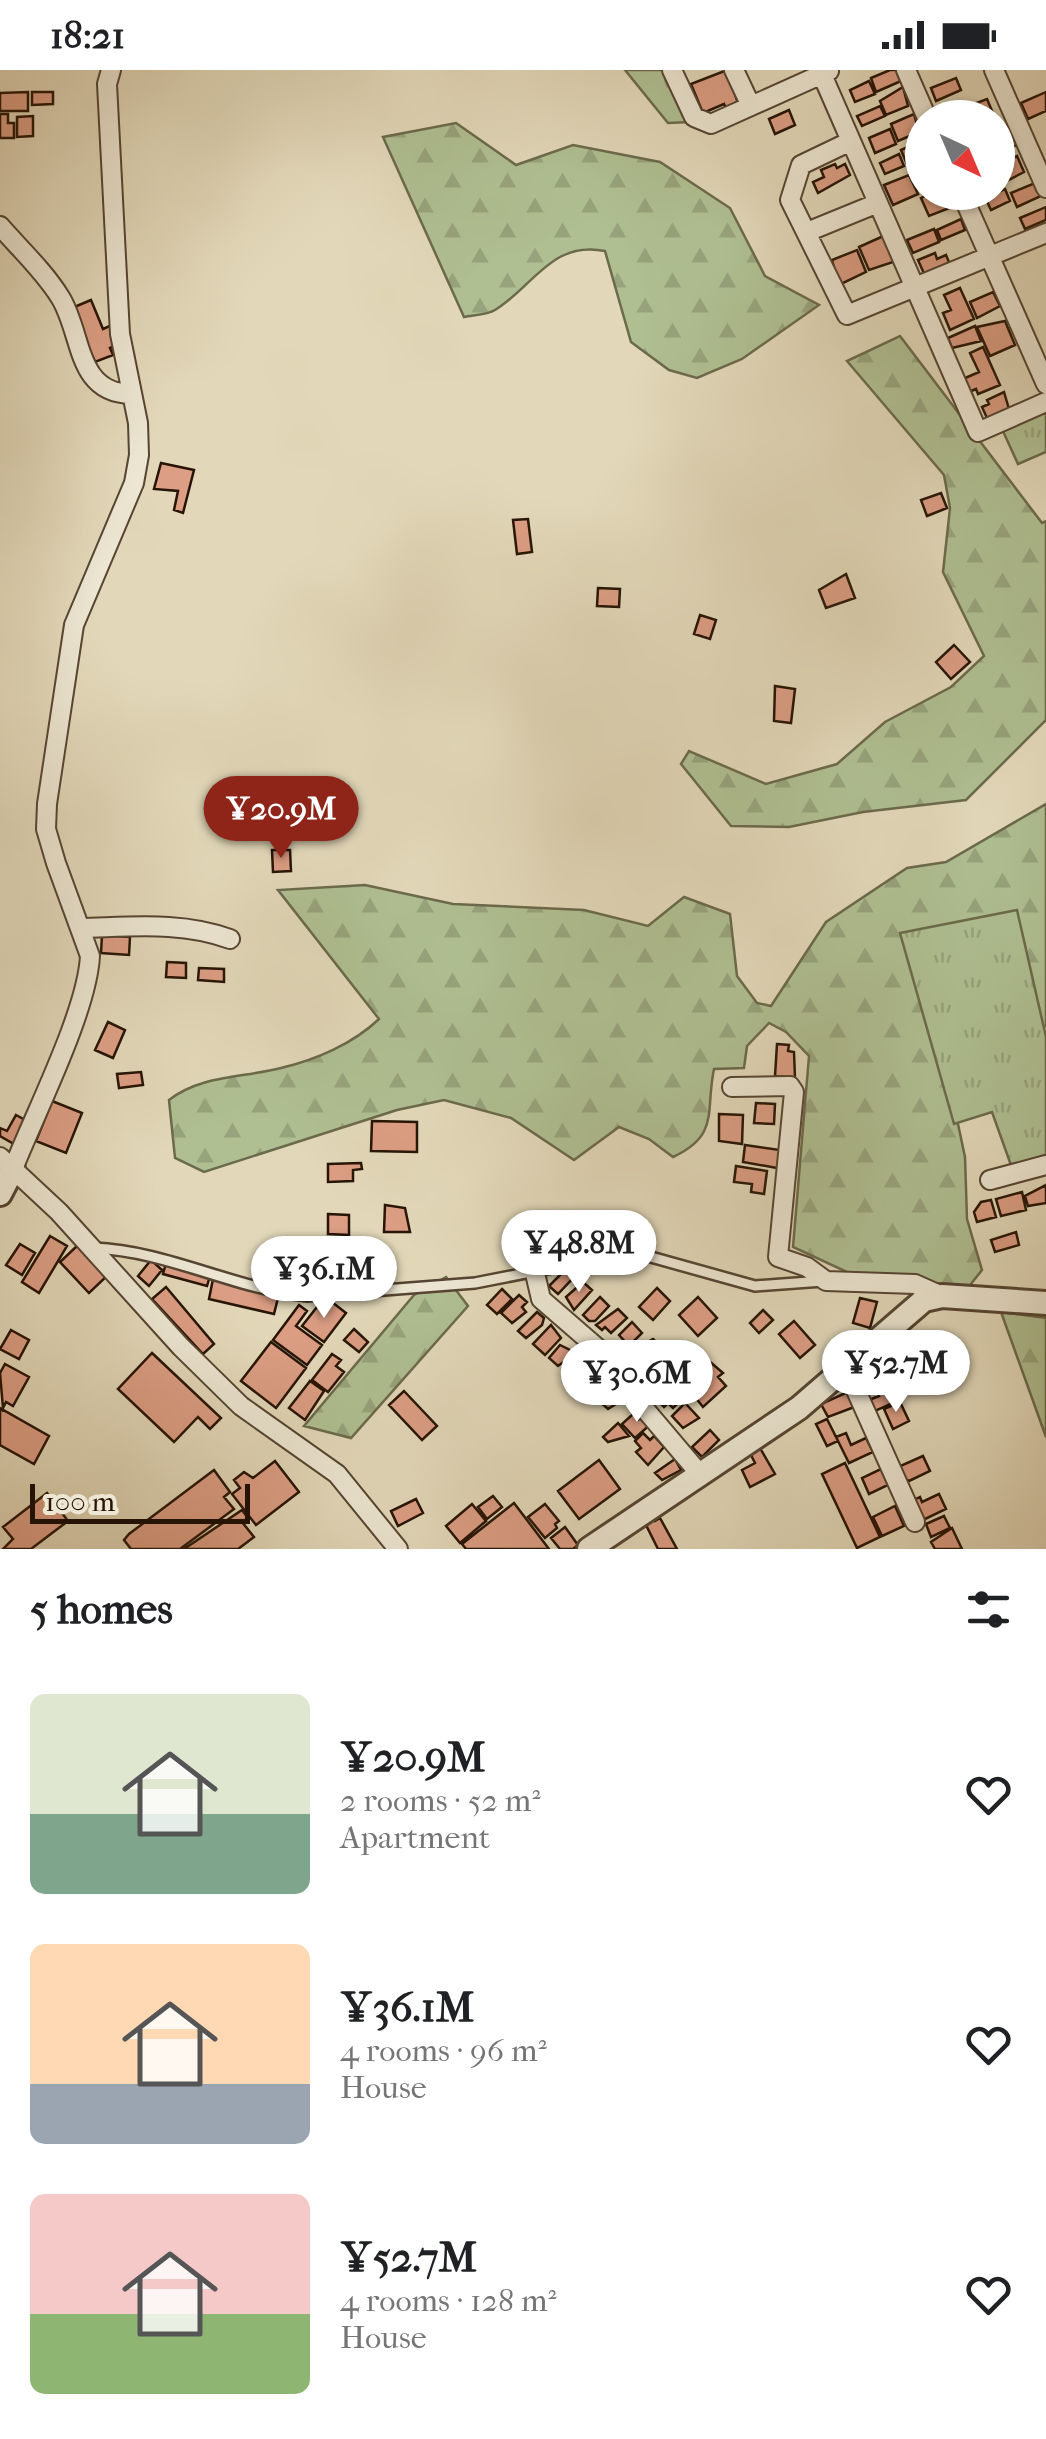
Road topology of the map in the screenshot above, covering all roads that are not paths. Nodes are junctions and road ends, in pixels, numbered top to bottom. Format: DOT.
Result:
graph roads {
  1 [pos="111,70"];
  2 [pos="672,70"];
  3 [pos="734,70"];
  4 [pos="906,70"];
  5 [pos="994,70"];
  6 [pos="824,71"];
  7 [pos="920,100"];
  8 [pos="750,106"];
  9 [pos="851,141"];
  10 [pos="1046,188"];
  11 [pos="878,202"];
  12 [pos="969,210"];
  13 [pos="0,226"];
  14 [pos="807,232"];
  15 [pos="1046,234"];
  16 [pos="990,258"];
  17 [pos="916,290"];
  18 [pos="1046,384"];
  19 [pos="131,394"];
  20 [pos="1046,402"];
  21 [pos="80,928"];
  22 [pos="230,939"];
  23 [pos="732,1087"];
  24 [pos="6,1163"];
  25 [pos="1046,1165"];
  26 [pos="990,1180"];
  27 [pos="0,1194"];
  28 [pos="93,1248"];
  29 [pos="534,1270"];
  30 [pos="826,1281"];
  31 [pos="942,1296"];
  32 [pos="1046,1303"];
  33 [pos="846,1368"];
  34 [pos="699,1473"];
  35 [pos="916,1522"];
  36 [pos="398,1549"];
  37 [pos="589,1549"];
  1 -- 19 [label="street"];
  2 -- 8 [label="street"];
  3 -- 8 [label="street"];
  4 -- 7 [label="street"];
  5 -- 10 [label="street"];
  6 -- 8 [label="street"];
  6 -- 9 [label="street"];
  9 -- 11 [label="street"];
  9 -- 14 [label="street"];
  11 -- 14 [label="street"];
  11 -- 17 [label="street"];
  12 -- 16 [label="street"];
  13 -- 19 [label="street"];
  14 -- 17 [label="street"];
  15 -- 16 [label="street"];
  16 -- 17 [label="street"];
  16 -- 18 [label="street"];
  17 -- 20 [label="street"];
  19 -- 21 [label="street"];
  21 -- 22 [label="street"];
  21 -- 24 [label="street"];
  23 -- 30 [label="street"];
  24 -- 27 [label="street"];
  24 -- 28 [label="street"];
  25 -- 26 [label="street"];
  28 -- 29 [label="lane"];
  28 -- 36 [label="street"];
  29 -- 30 [label="lane"];
  29 -- 34 [label="street"];
  30 -- 31 [label="street"];
  31 -- 32 [label="street"];
  31 -- 33 [label="street"];
  33 -- 34 [label="street"];
  33 -- 35 [label="street"];
  34 -- 37 [label="street"];
}
